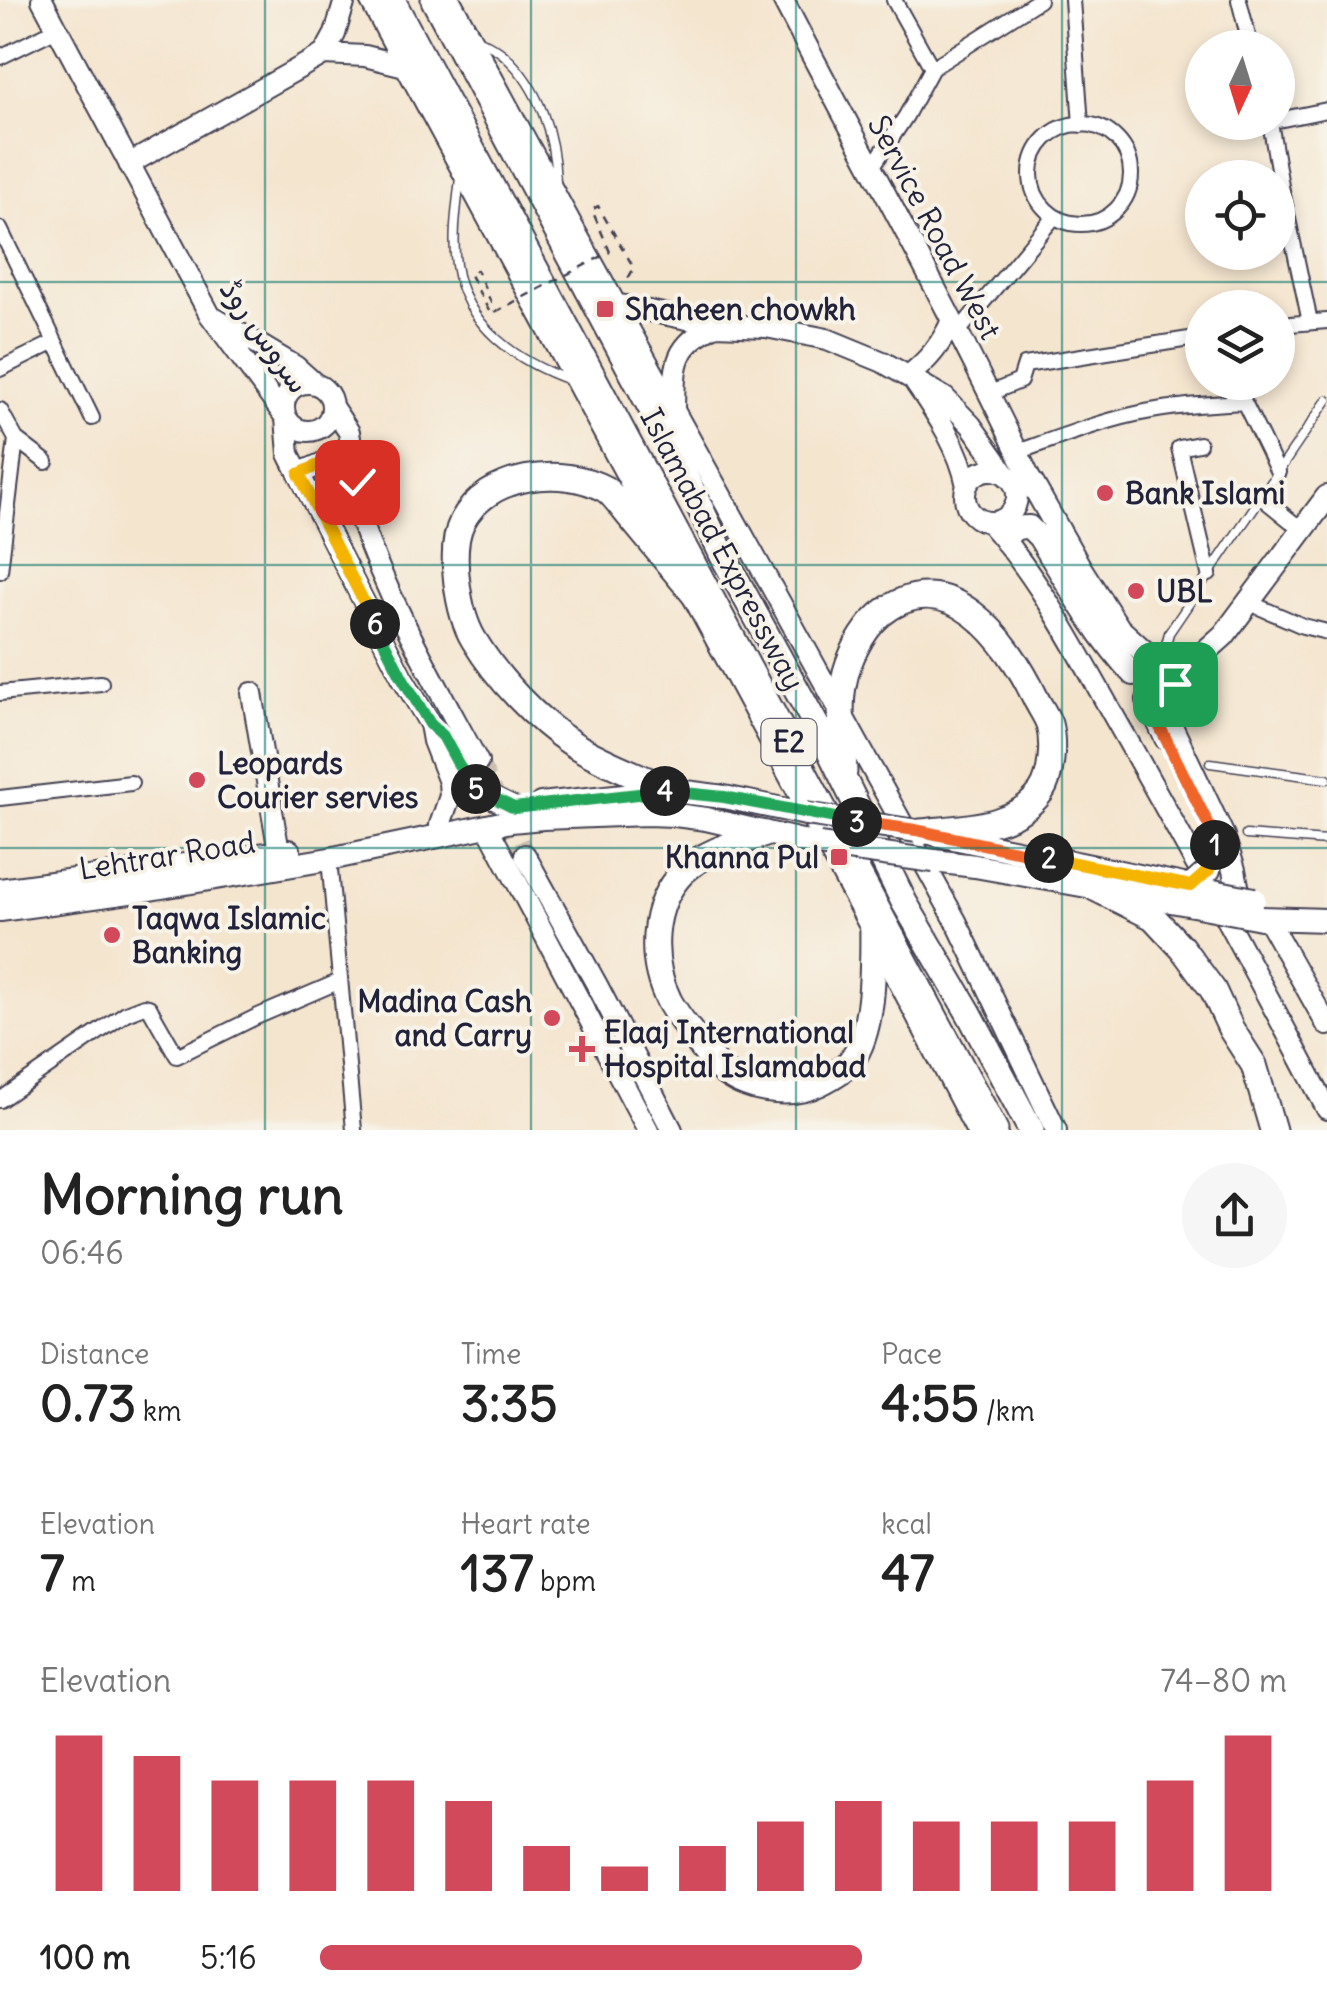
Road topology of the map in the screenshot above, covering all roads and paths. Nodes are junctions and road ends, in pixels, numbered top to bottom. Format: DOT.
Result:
graph roads {
  1 [pos="42,0"];
  2 [pos="345,0"];
  3 [pos="370,0"];
  4 [pos="392,0"];
  5 [pos="434,0"];
  6 [pos="450,0"];
  7 [pos="783,0"];
  8 [pos="894,0"];
  9 [pos="1039,0"];
  10 [pos="1072,0"];
  11 [pos="1240,0"];
  12 [pos="58,29"];
  13 [pos="1247,30"];
  14 [pos="469,35"];
  15 [pos="324,54"];
  16 [pos="0,57"];
  17 [pos="405,66"];
  18 [pos="932,68"];
  19 [pos="1327,110"];
  20 [pos="1295,117"];
  21 [pos="1081,124"];
  22 [pos="1274,140"];
  23 [pos="129,164"];
  24 [pos="871,169"];
  25 [pos="461,170"];
  26 [pos="557,197"];
  27 [pos="1054,216"];
  28 [pos="0,229"];
  29 [pos="616,304"];
  30 [pos="210,316"];
  31 [pos="477,316"];
  32 [pos="1327,320"];
  33 [pos="1310,322"];
  34 [pos="1295,323"];
  35 [pos="716,325"];
  36 [pos="952,330"];
  37 [pos="1185,340"];
  38 [pos="55,342"];
  39 [pos="0,370"];
  40 [pos="914,375"];
  41 [pos="576,382"];
  42 [pos="314,383"];
  43 [pos="988,394"];
  44 [pos="1327,400"];
  45 [pos="1244,402"];
  46 [pos="332,408"];
  47 [pos="0,410"];
  48 [pos="674,410"];
  49 [pos="92,418"];
  50 [pos="286,418"];
  51 [pos="16,439"];
  52 [pos="1199,444"];
  53 [pos="1018,452"];
  54 [pos="46,462"];
  55 [pos="5,470"];
  56 [pos="1278,472"];
  57 [pos="299,474"];
  58 [pos="1018,483"];
  59 [pos="967,486"];
  60 [pos="1327,497"];
  61 [pos="1261,498"];
  62 [pos="353,499"];
  63 [pos="3,514"];
  64 [pos="1327,518"];
  65 [pos="989,522"];
  66 [pos="1302,530"];
  67 [pos="1006,541"];
  68 [pos="0,570"];
  69 [pos="1209,574"];
  70 [pos="685,582"];
  71 [pos="1259,607"];
  72 [pos="1327,632"];
  73 [pos="741,652"];
  74 [pos="1163,676"];
  75 [pos="101,683"];
  76 [pos="0,693"];
  77 [pos="252,693"];
  78 [pos="843,716"];
  79 [pos="430,724"];
  80 [pos="478,762"];
  81 [pos="1210,764"];
  82 [pos="1327,779"];
  83 [pos="844,781"];
  84 [pos="131,783"];
  85 [pos="670,790"];
  86 [pos="0,798"];
  87 [pos="514,808"];
  88 [pos="440,825"];
  89 [pos="487,826"];
  90 [pos="918,831"];
  91 [pos="766,834"];
  92 [pos="1246,835"];
  93 [pos="1327,842"];
  94 [pos="279,852"];
  95 [pos="525,855"];
  96 [pos="329,859"];
  97 [pos="1095,888"];
  98 [pos="1,892"];
  99 [pos="1191,892"];
  100 [pos="874,902"];
  101 [pos="1256,908"];
  102 [pos="1318,919"];
  103 [pos="872,932"];
  104 [pos="340,980"];
  105 [pos="1327,1025"];
  106 [pos="0,1100"];
  107 [pos="1327,1110"];
  108 [pos="1033,1126"];
  109 [pos="349,1128"];
  110 [pos="648,1130"];
  111 [pos="672,1130"];
  112 [pos="976,1130"];
  113 [pos="995,1130"];
  114 [pos="1056,1130"];
  115 [pos="1273,1130"];
  1 -- 12 [label="street, سروس روڈ"];
  2 -- 15 [label="street"];
  3 -- 17 [label="street"];
  4 -- 73 [label="highway, Islamabad Expressway / E2"];
  5 -- 83 [label="highway, Islamabad Expressway / E2"];
  6 -- 14 [label="street"];
  7 -- 24 [label="street, Service Road West"];
  8 -- 18 [label="street"];
  9 -- 18 [label="street"];
  10 -- 21 [label="street"];
  11 -- 13 [label="street"];
  12 -- 16 [label="street"];
  12 -- 23 [label="street, سروس روڈ"];
  14 -- 26 [label="street"];
  14 -- 26 [label="lane"];
  15 -- 17 [label="street"];
  15 -- 23 [label="street"];
  17 -- 25 [label="street"];
  18 -- 24 [label="street"];
  19 -- 20 [label="street"];
  21 -- 27 [label="street"];
  21 -- 27 [label="street"];
  22 -- 33 [label="street"];
  23 -- 30 [label="street, سروس روڈ"];
  24 -- 36 [label="street, Service Road West"];
  25 -- 31 [label="lane"];
  25 -- 41 [label="street"];
  26 -- 29 [label="street"];
  27 -- 36 [label="street"];
  28 -- 38 [label="street"];
  29 -- 31 [label="path, bridge"];
  29 -- 35 [label="street"];
  29 -- 48 [label="street"];
  30 -- 42 [label="street"];
  30 -- 50 [label="street, سروس روڈ"];
  31 -- 41 [label="lane"];
  32 -- 33 [label="street"];
  33 -- 34 [label="street"];
  35 -- 40 [label="street"];
  35 -- 48 [label="street"];
  36 -- 40 [label="street"];
  36 -- 43 [label="street, Service Road West"];
  37 -- 43 [label="street"];
  38 -- 39 [label="street"];
  38 -- 49 [label="street"];
  40 -- 58 [label="street"];
  40 -- 59 [label="street"];
  41 -- 70 [label="street"];
  42 -- 46 [label="street"];
  42 -- 50 [label="street"];
  43 -- 53 [label="street, Service Road West"];
  44 -- 56 [label="lane"];
  45 -- 53 [label="street"];
  45 -- 56 [label="street"];
  46 -- 50 [label="street"];
  46 -- 62 [label="street"];
  47 -- 51 [label="street"];
  48 -- 78 [label="street"];
  50 -- 57 [label="street, سروس روڈ"];
  51 -- 54 [label="street"];
  51 -- 55 [label="street"];
  52 -- 69 [label="street"];
  53 -- 58 [label="street, Service Road West"];
  55 -- 63 [label="street"];
  56 -- 61 [label="lane"];
  57 -- 62 [label="street"];
  57 -- 79 [label="street, سروس روڈ"];
  58 -- 59 [label="street"];
  58 -- 65 [label="street"];
  58 -- 74 [label="main road"];
  59 -- 65 [label="street"];
  60 -- 66 [label="main road"];
  61 -- 66 [label="street"];
  61 -- 69 [label="lane"];
  62 -- 80 [label="street"];
  63 -- 68 [label="street"];
  64 -- 71 [label="main road"];
  65 -- 67 [label="street"];
  66 -- 74 [label="main road"];
  67 -- 74 [label="main road"];
  67 -- 107 [label="street"];
  69 -- 74 [label="lane"];
  70 -- 73 [label="highway"];
  70 -- 85 [label="highway"];
  70 -- 103 [label="street"];
  71 -- 72 [label="street"];
  71 -- 74 [label="main road"];
  73 -- 100 [label="highway, Islamabad Expressway / E2"];
  74 -- 99 [label="main road, bridge"];
  74 -- 101 [label="main road"];
  75 -- 76 [label="street"];
  77 -- 94 [label="street"];
  78 -- 83 [label="highway"];
  78 -- 90 [label="highway"];
  78 -- 114 [label="street"];
  79 -- 87 [label="street"];
  79 -- 88 [label="street, سروس روڈ"];
  81 -- 82 [label="lane"];
  83 -- 108 [label="highway, Islamabad Expressway / E2"];
  84 -- 86 [label="street"];
  85 -- 87 [label="main road"];
  85 -- 90 [label="main road, bridge"];
  87 -- 88 [label="main road"];
  88 -- 94 [label="main road"];
  89 -- 91 [label="main road, Lehtrar Road"];
  89 -- 96 [label="main road, Lehtrar Road"];
  89 -- 110 [label="street"];
  90 -- 99 [label="main road"];
  91 -- 97 [label="main road, Lehtrar Road, bridge"];
  91 -- 103 [label="highway"];
  92 -- 93 [label="lane"];
  94 -- 98 [label="main road"];
  95 -- 111 [label="street"];
  96 -- 98 [label="main road, Lehtrar Road"];
  96 -- 104 [label="street"];
  97 -- 99 [label="main road, Lehtrar Road"];
  97 -- 115 [label="highway"];
  99 -- 101 [label="main road, bridge"];
  100 -- 103 [label="highway"];
  100 -- 113 [label="highway, Islamabad Expressway / E2"];
  101 -- 102 [label="main road"];
  101 -- 105 [label="street"];
  103 -- 112 [label="street"];
  104 -- 106 [label="street"];
  104 -- 109 [label="street"];
}
